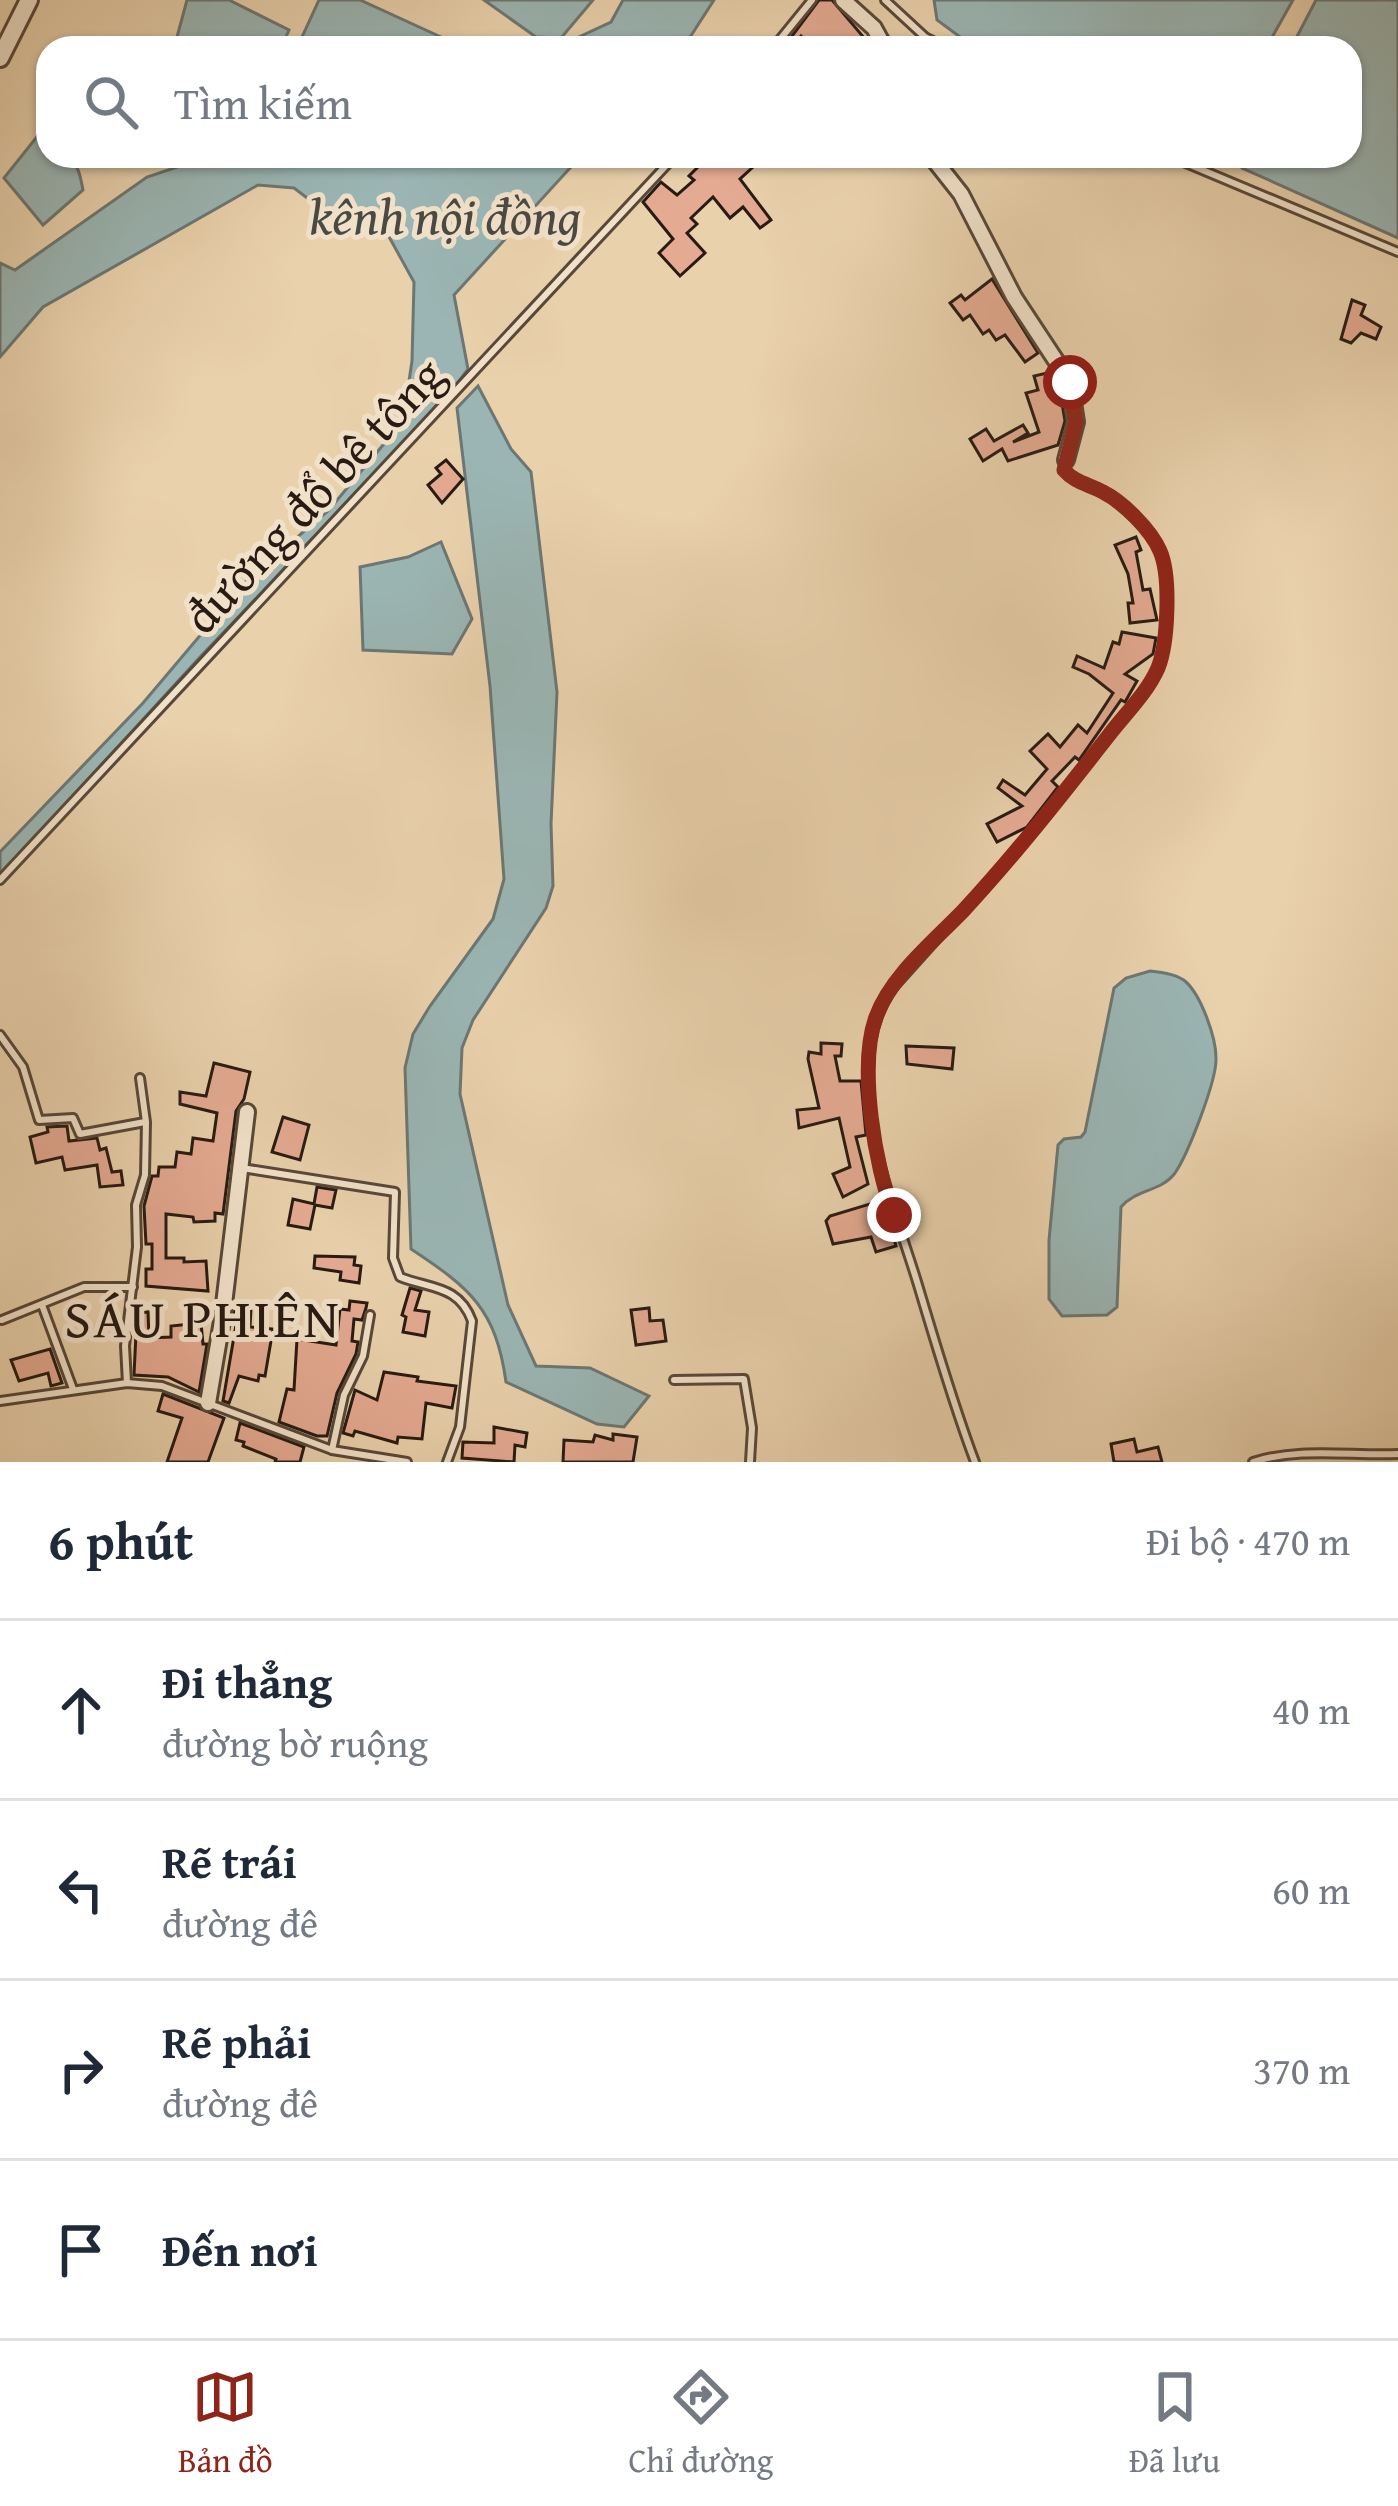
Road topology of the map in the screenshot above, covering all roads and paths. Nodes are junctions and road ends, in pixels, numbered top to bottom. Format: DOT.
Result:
graph roads {
  1 [pos="29,0"];
  2 [pos="812,0"];
  3 [pos="843,0"];
  4 [pos="886,0"];
  5 [pos="782,36"];
  6 [pos="878,36"];
  7 [pos="923,36"];
  8 [pos="0,58"];
  9 [pos="664,168"];
  10 [pos="940,168"];
  11 [pos="1198,168"];
  12 [pos="1398,252"];
  13 [pos="1066,460"];
  14 [pos="0,880"];
  15 [pos="0,1035"];
  16 [pos="140,1078"];
  17 [pos="247,1112"];
  18 [pos="146,1122"];
  19 [pos="240,1168"];
  20 [pos="134,1287"];
  21 [pos="42,1305"];
  22 [pos="370,1316"];
  23 [pos="2,1320"];
  24 [pos="674,1380"];
  25 [pos="127,1383"];
  26 [pos="73,1389"];
  27 [pos="0,1401"];
  28 [pos="208,1403"];
  29 [pos="332,1450"];
  30 [pos="1398,1454"];
  31 [pos="407,1462"];
  32 [pos="447,1462"];
  33 [pos="750,1462"];
  34 [pos="974,1462"];
  35 [pos="1253,1462"];
  1 -- 8 [label="street"];
  2 -- 5 [label="lane"];
  3 -- 6 [label="street"];
  4 -- 7 [label="lane"];
  9 -- 14 [label="lane, đường đổ bê tông"];
  10 -- 13 [label="street"];
  11 -- 12 [label="lane"];
  13 -- 34 [label="lane"];
  15 -- 18 [label="lane"];
  16 -- 18 [label="lane"];
  17 -- 19 [label="street"];
  18 -- 20 [label="lane"];
  19 -- 28 [label="street"];
  19 -- 32 [label="lane"];
  20 -- 21 [label="lane"];
  20 -- 25 [label="lane"];
  21 -- 23 [label="lane"];
  21 -- 26 [label="lane"];
  22 -- 29 [label="lane"];
  24 -- 33 [label="lane"];
  25 -- 26 [label="lane"];
  25 -- 28 [label="lane"];
  26 -- 27 [label="lane"];
  28 -- 29 [label="lane"];
  29 -- 31 [label="lane"];
  30 -- 35 [label="lane"];
}
